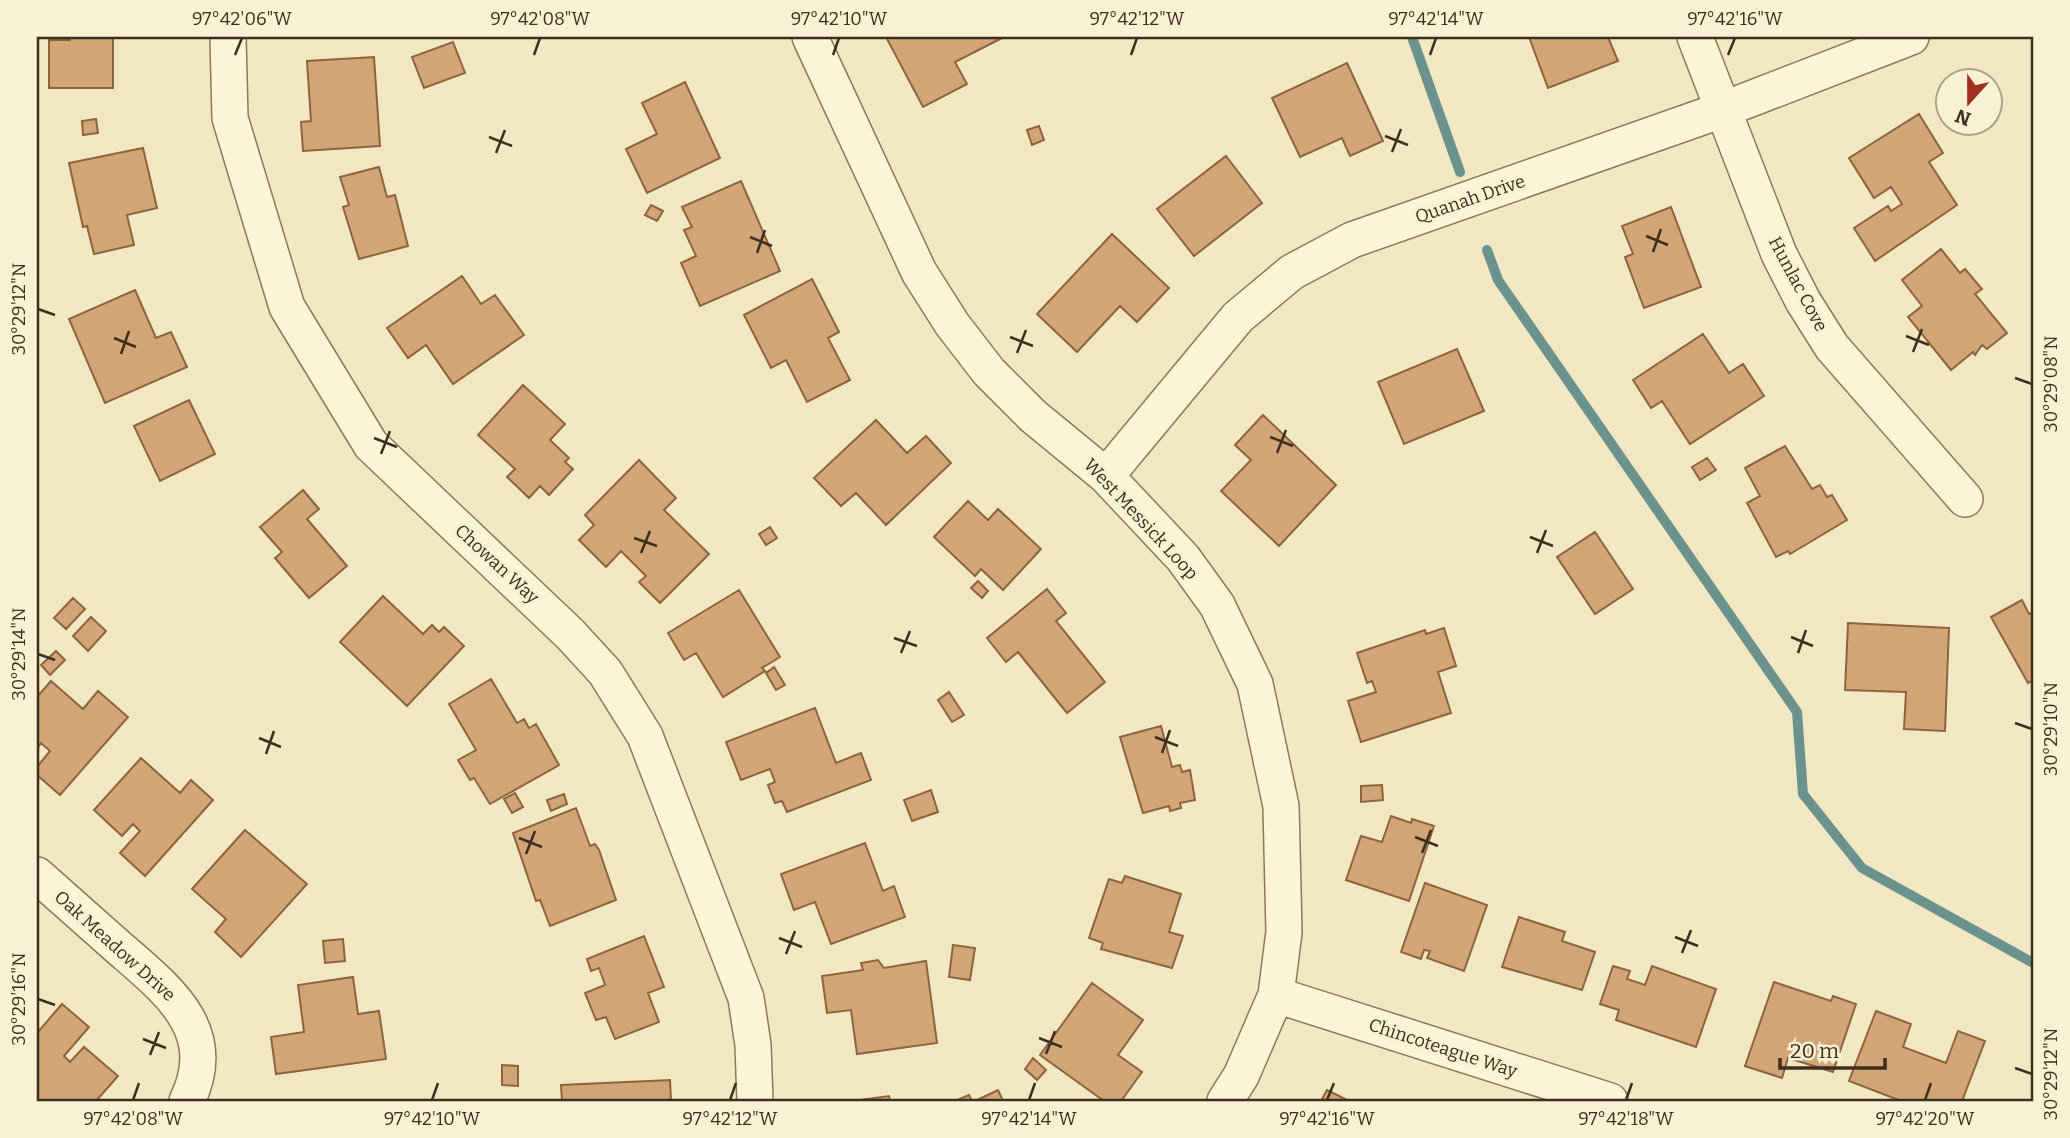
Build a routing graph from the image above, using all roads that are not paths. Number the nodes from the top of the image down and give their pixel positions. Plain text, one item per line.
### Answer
1 (228, 37) edge
2 (810, 37) edge
3 (1695, 37) edge
4 (1911, 37) edge
5 (1721, 110) junction
6 (1106, 476) junction
7 (1965, 499) dead end
8 (37, 875) edge
9 (1276, 995) junction
10 (187, 1101) edge
11 (755, 1101) edge
12 (1225, 1101) edge
13 (1610, 1101) edge

1 - 11 street, Chowan Way
2 - 6 street, West Messick Loop
3 - 5 street, Hunlac Cove
4 - 5 street, Quanah Drive
5 - 6 street, Quanah Drive
5 - 7 street, Hunlac Cove
6 - 9 street, West Messick Loop
8 - 10 street, Oak Meadow Drive
9 - 12 street, West Messick Loop
9 - 13 street, Chincoteague Way

